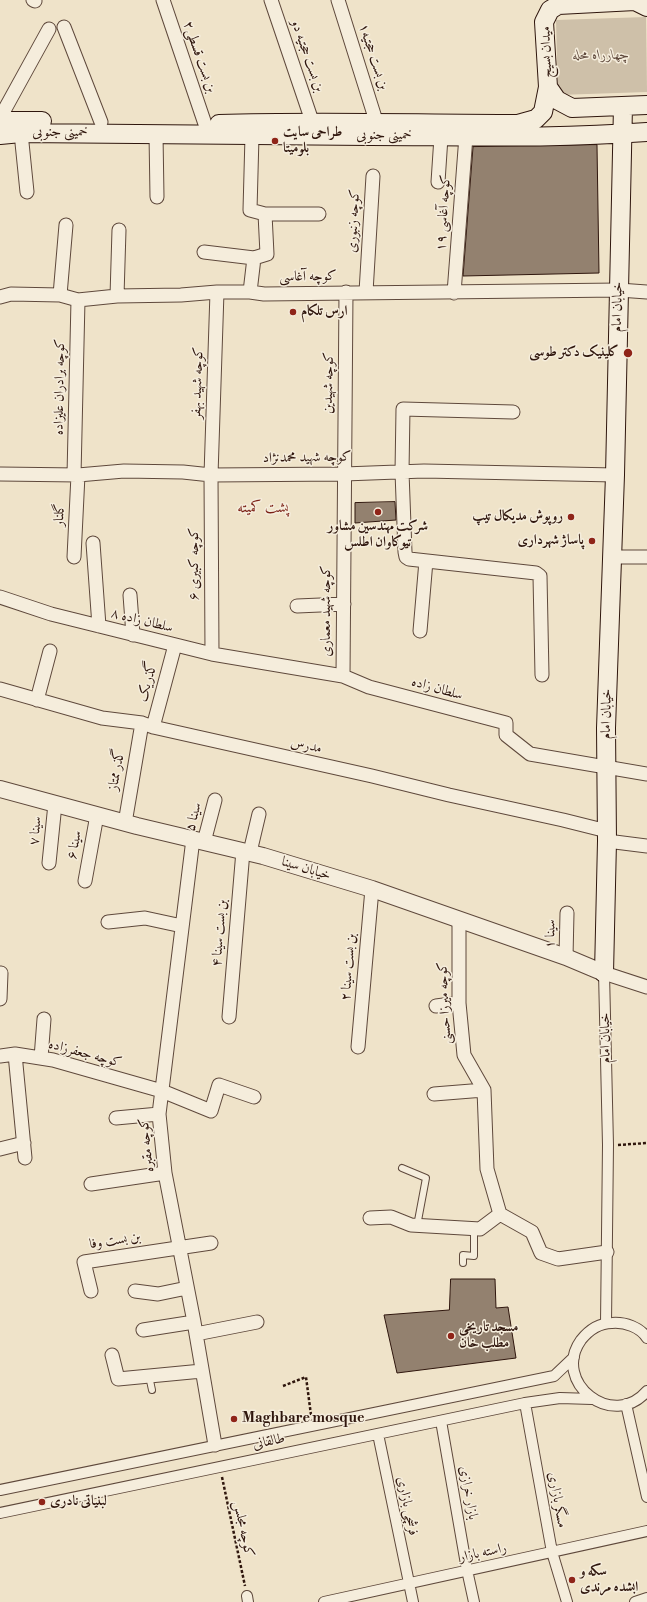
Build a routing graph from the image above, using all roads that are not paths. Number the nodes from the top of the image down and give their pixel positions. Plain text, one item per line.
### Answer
1 (163, 0) edge
2 (271, 0) edge
3 (338, 0) edge
4 (587, 2) edge
5 (639, 3) edge
6 (550, 5) edge
7 (64, 27) dead end
8 (49, 29) dead end
9 (548, 87) junction
10 (647, 105) edge
11 (622, 106) junction
12 (589, 108) junction
13 (0, 119) edge
14 (100, 122) junction
15 (312, 122) junction
16 (205, 124) junction
17 (377, 124) junction
18 (647, 132) edge
19 (21, 133) junction
20 (156, 134) junction
21 (621, 134) junction
22 (0, 135) edge
23 (582, 135) junction
24 (252, 136) junction
25 (466, 136) junction
26 (441, 137) junction
27 (373, 176) dead end
28 (438, 182) dead end
29 (27, 192) dead end
30 (157, 197) dead end
31 (265, 214) junction
32 (319, 214) dead end
33 (66, 225) dead end
34 (119, 230) dead end
35 (204, 252) dead end
36 (254, 258) junction
37 (619, 290) junction
38 (217, 292) junction
39 (250, 292) junction
40 (346, 292) junction
41 (366, 292) junction
42 (454, 292) junction
43 (647, 292) edge
44 (60, 295) junction
45 (117, 296) junction
46 (0, 297) edge
47 (78, 300) junction
48 (513, 412) dead end
49 (402, 472) junction
50 (0, 474) edge
51 (344, 474) junction
52 (76, 475) junction
53 (211, 475) junction
54 (615, 475) junction
55 (92, 543) dead end
56 (647, 556) edge
57 (74, 557) dead end
58 (611, 557) junction
59 (426, 561) junction
60 (130, 595) dead end
61 (0, 597) edge
62 (344, 604) junction
63 (297, 606) dead end
64 (99, 626) junction
65 (420, 631) dead end
66 (133, 635) junction
67 (175, 645) junction
68 (50, 651) dead end
69 (212, 654) junction
70 (320, 672) joint
71 (542, 675) dead end
72 (343, 676) junction
73 (0, 689) edge
74 (37, 700) junction
75 (148, 725) junction
76 (606, 767) junction
77 (647, 774) edge
78 (0, 788) edge
79 (216, 800) dead end
80 (55, 804) junction
81 (258, 814) dead end
82 (97, 815) junction
83 (125, 823) junction
84 (607, 836) junction
85 (198, 840) junction
86 (647, 846) edge
87 (246, 852) junction
88 (49, 863) dead end
89 (85, 881) dead end
90 (372, 889) junction
91 (567, 913) dead end
92 (459, 919) junction
93 (108, 922) dead end
94 (182, 926) junction
95 (566, 957) junction
96 (1, 973) dead end
97 (604, 973) junction
98 (647, 987) edge
99 (0, 1000) edge
100 (459, 1003) junction
101 (436, 1006) dead end
102 (229, 1017) dead end
103 (44, 1019) dead end
104 (358, 1047) dead end
105 (15, 1054) junction
106 (0, 1056) edge
107 (41, 1058) junction
108 (484, 1090) junction
109 (162, 1091) junction
110 (434, 1094) dead end
111 (254, 1097) dead end
112 (159, 1114) junction
113 (116, 1118) dead end
114 (24, 1143) junction
115 (0, 1148) edge
116 (25, 1158) dead end
117 (402, 1168) dead end
118 (165, 1173) junction
119 (91, 1184) dead end
120 (500, 1214) junction
121 (370, 1218) dead end
122 (417, 1226) junction
123 (474, 1228) junction
124 (211, 1243) dead end
125 (180, 1248) junction
126 (607, 1252) junction
127 (463, 1262) dead end
128 (187, 1288) junction
129 (92, 1290) dead end
130 (135, 1292) dead end
131 (257, 1322) dead end
132 (606, 1323) junction
133 (195, 1328) junction
134 (143, 1330) dead end
135 (647, 1338) edge
136 (112, 1355) dead end
137 (574, 1357) junction
138 (202, 1371) junction
139 (149, 1376) junction
140 (152, 1390) dead end
141 (647, 1391) edge
142 (592, 1399) junction
143 (525, 1403) junction
144 (626, 1404) junction
145 (441, 1421) junction
146 (378, 1434) junction
147 (215, 1446) junction
148 (0, 1490) edge
149 (647, 1497) edge
150 (0, 1513) edge
151 (647, 1531) edge
152 (552, 1552) junction
153 (467, 1570) junction
154 (409, 1584) junction
155 (647, 1598) edge
156 (324, 1602) edge
157 (413, 1602) edge
158 (474, 1602) edge
159 (567, 1602) edge
160 (635, 1602) edge

1 - 16 street, بن بست قسطی۲
2 - 15 street, بن بست حجتیه دو
3 - 17 street, بن بست حجتیه۱
4 - 5 main road, میدان بسیج
4 - 6 main road, میدان بسیج
6 - 9 main road, میدان بسیج
7 - 14 street
8 - 13 street
9 - 12 main road, میدان بسیج
9 - 17 main road, خمینی جنوبی
10 - 11 main road, میدان بسیج
11 - 12 main road, میدان بسیج
11 - 21 main road, خیابان امام
12 - 23 main road
13 - 14 main road, خمینی جنوبی
14 - 16 main road, خمینی جنوبی
15 - 16 main road, خمینی جنوبی
15 - 17 main road, خمینی جنوبی
18 - 21 main road, خمینی جنوبی
19 - 20 main road, خمینی جنوبی
19 - 22 main road, خمینی جنوبی
19 - 29 street
20 - 24 main road, خمینی جنوبی
20 - 30 street
21 - 23 main road, خمینی جنوبی
21 - 37 main road, خیابان امام
23 - 25 main road, خمینی جنوبی
24 - 26 main road, خمینی جنوبی
24 - 31 street
25 - 26 main road, خمینی جنوبی
25 - 42 street, کوچه آغاسی ۱۹
26 - 28 street
27 - 41 street, کوچه زنبوری
31 - 32 street
31 - 36 street
33 - 44 street
34 - 45 street
35 - 36 street
36 - 39 street
37 - 42 street, کوچه آغاسی
37 - 43 street, کوچه آغاسی
37 - 54 main road, خیابان امام
38 - 39 street, کوچه آغاسی
38 - 45 street, کوچه آغاسی
38 - 53 street, کوچه شهید بهفر
39 - 40 street, کوچه آغاسی
40 - 41 street, کوچه آغاسی
40 - 51 street, کوچه شهیدین
41 - 42 street, کوچه آغاسی
44 - 46 street, کوچه آغاسی
44 - 47 street, کوچه آغاسی
45 - 47 street, کوچه آغاسی
47 - 52 street, کوچه برادران علیزاده
48 - 49 street
49 - 51 street, کوچه شهید محمدنژاد
49 - 54 street, کوچه شهید محمدنژاد
49 - 59 street
50 - 52 street, کوچه شهید محمدنژاد
51 - 53 street, کوچه شهید محمدنژاد
51 - 62 street, کوچه شهید معماری
52 - 53 street, کوچه شهید محمدنژاد
52 - 57 street, گلنار
53 - 69 street, کوچه کبیری ۶
54 - 58 main road, خیابان امام
55 - 64 street
56 - 58 street
58 - 76 main road, خیابان امام
59 - 65 street
59 - 71 street
60 - 66 street
61 - 64 street, سلطان زاده ۸
62 - 63 street
62 - 72 street, کوچه شهید معماری
64 - 66 street, سلطان زاده ۸
66 - 67 street, سلطان زاده ۸
67 - 69 street, سلطان زاده ۸
67 - 75 street, گذریک
68 - 74 street
69 - 70 street, سلطان زاده ۸
70 - 72 street, سلطان زاده
72 - 76 street, سلطان زاده
73 - 74 street, مدرس
74 - 75 street, مدرس
75 - 83 street, گذر ممتاز
75 - 84 street, مدرس
76 - 77 street
76 - 84 main road, خیابان امام
78 - 80 street, خیابان سینا
79 - 85 street, سینا ۵
80 - 82 street, خیابان سینا
80 - 88 street, سینا ۷
81 - 87 street, بن بست سینا ۴
82 - 83 street, خیابان سینا
82 - 89 street, سینا ۶
83 - 85 street, خیابان سینا
84 - 86 street, مدرس
84 - 97 main road, خیابان امام
85 - 87 street, خیابان سینا
85 - 94 street, کوچه مقبره
87 - 90 street, خیابان سینا
87 - 102 street, بن بست سینا ۴
90 - 92 street, خیابان سینا
90 - 104 street, بن بست سینا ۲
91 - 95 street, سینا ۱
92 - 95 street, خیابان سینا
92 - 100 street, کوچه میرزا حسنی
93 - 94 street
94 - 109 street, کوچه مقبره
95 - 97 street, خیابان سینا
96 - 99 street
97 - 98 street
97 - 126 street, خیابان امام
100 - 101 street
100 - 108 street, کوچه میرزا حسنی
103 - 107 street
105 - 106 street, کوچه جعفرزاده
105 - 107 street, کوچه جعفرزاده
105 - 114 street
107 - 109 street, کوچه جعفرزاده
108 - 110 street
108 - 120 street, کوچه میرزا حسنی
109 - 111 street, کوچه جعفرزاده
109 - 112 street, کوچه مقبره
112 - 113 street
112 - 118 street, کوچه مقبره
114 - 115 street
114 - 116 street
117 - 122 lane
118 - 119 street
118 - 125 street, کوچه مقبره
120 - 123 street
120 - 126 street
121 - 122 street
122 - 123 street
123 - 127 lane
124 - 125 street
125 - 128 street, کوچه مقبره
125 - 129 street, بن بست وفا
126 - 132 street, خیابان امام
128 - 130 street
128 - 133 street, کوچه مقبره
131 - 133 street
132 - 135 street
132 - 137 street
133 - 134 street
133 - 138 street, کوچه مقبره
136 - 139 street
137 - 142 street
137 - 147 street, طالقانی
138 - 139 street
138 - 147 street, کوچه مقبره
139 - 140 lane
141 - 144 street
142 - 143 street, طالقانی
142 - 144 street, طالقانی
143 - 145 street, طالقانی
143 - 152 street, مسگر بازاری
144 - 149 street
145 - 146 street, طالقانی
145 - 153 street, بازار خرازی
146 - 150 street, طالقانی
146 - 154 street, فرشچی بازاری
147 - 148 street, طالقانی
151 - 152 street, راسته بازار
152 - 153 street, راسته بازار
152 - 159 street, مسگر بازاری
153 - 154 street, راسته بازار
153 - 158 street, بازار خرازی
154 - 156 street, راسته بازار
154 - 157 street, فرشچی بازاری
155 - 160 street

